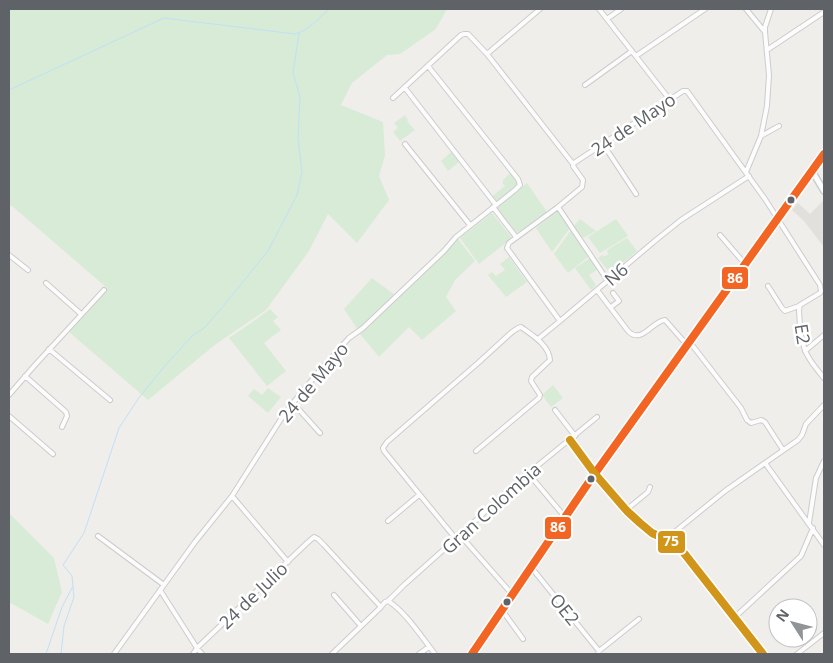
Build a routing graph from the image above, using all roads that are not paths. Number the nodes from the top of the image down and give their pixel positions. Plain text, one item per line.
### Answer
1 (540, 9) edge
2 (600, 9) edge
3 (621, 9) edge
4 (705, 9) edge
5 (746, 9) edge
6 (771, 9) edge
7 (824, 12) edge
8 (608, 19) junction
9 (765, 32) junction
10 (767, 50) junction
11 (632, 51) junction
12 (487, 54) junction
13 (636, 56) junction
14 (428, 66) junction
15 (585, 85) dead end
16 (404, 88) junction
17 (393, 98) dead end
18 (670, 100) junction
19 (779, 126) dead end
20 (761, 136) junction
21 (405, 144) dead end
22 (603, 144) junction
23 (824, 154) edge
24 (573, 164) junction
25 (812, 170) junction
26 (748, 174) junction
27 (824, 191) edge
28 (636, 194) dead end
29 (496, 205) junction
30 (558, 207) junction
31 (778, 218) junction
32 (470, 225) junction
33 (720, 236) dead end
34 (516, 237) junction
35 (9, 254) edge
36 (744, 264) junction
37 (28, 270) dead end
38 (608, 281) junction
39 (46, 283) dead end
40 (768, 286) dead end
41 (104, 290) dead end
42 (597, 290) junction
43 (614, 293) dead end
44 (800, 306) junction
45 (611, 308) junction
46 (81, 314) junction
47 (560, 321) junction
48 (824, 334) edge
49 (538, 339) junction
50 (688, 343) junction
51 (49, 349) junction
52 (805, 351) junction
53 (25, 376) junction
54 (824, 378) edge
55 (9, 395) edge
56 (110, 400) dead end
57 (293, 403) junction
58 (824, 405) edge
59 (555, 410) dead end
60 (9, 416) edge
61 (597, 418) dead end
62 (62, 427) dead end
63 (320, 433) dead end
64 (575, 436) junction
65 (570, 440) junction
66 (783, 450) junction
67 (476, 451) dead end
68 (53, 454) dead end
69 (824, 461) edge
70 (766, 463) junction
71 (528, 473) junction
72 (595, 474) junction
73 (650, 487) dead end
74 (419, 495) junction
75 (232, 496) junction
76 (626, 510) junction
77 (565, 517) junction
78 (388, 521) dead end
79 (810, 523) junction
80 (813, 528) junction
81 (460, 535) junction
82 (98, 536) dead end
83 (456, 539) junction
84 (666, 539) junction
85 (824, 545) edge
86 (288, 562) junction
87 (531, 567) junction
88 (164, 585) junction
89 (160, 590) junction
90 (512, 594) junction
91 (334, 595) dead end
92 (388, 601) junction
93 (381, 608) junction
94 (502, 610) junction
95 (734, 618) junction
96 (639, 620) dead end
97 (362, 626) junction
98 (824, 633) edge
99 (523, 639) dead end
100 (429, 647) junction
101 (197, 648) junction
102 (599, 653) edge
103 (114, 654) edge
104 (192, 654) edge
105 (202, 654) edge
106 (332, 654) edge
107 (419, 654) edge
108 (435, 654) edge
109 (472, 654) edge
110 (761, 654) edge
111 (796, 654) edge

1 - 12 street
2 - 8 street
3 - 8 street
4 - 13 street
5 - 9 street
6 - 9 street
7 - 10 street
8 - 11 street
9 - 10 street
10 - 20 street
11 - 13 street
11 - 15 street
12 - 14 street
12 - 24 street
13 - 18 street
14 - 16 street
14 - 29 street, 24 de Mayo
16 - 17 street
16 - 29 street
18 - 22 street, 24 de Mayo
18 - 26 street, 24 de Mayo
19 - 20 street
20 - 26 street
21 - 32 street
22 - 24 street, 24 de Mayo
22 - 28 street
23 - 25 street
24 - 30 street, 24 de Mayo
25 - 27 street
25 - 31 street
26 - 31 street, 24 de Mayo
26 - 38 street, N6
29 - 32 street, 24 de Mayo
29 - 34 street
30 - 34 street
30 - 38 street
31 - 36 street
31 - 44 street, E2
32 - 57 street, 24 de Mayo
33 - 36 street
34 - 47 street
35 - 37 street
36 - 50 street
38 - 42 street, N6
39 - 46 street
40 - 44 street
41 - 46 street
42 - 45 street
42 - 47 street, N6
43 - 45 street
44 - 52 street, E2
45 - 50 street
46 - 51 street
47 - 49 street, N6
48 - 52 street
49 - 67 street
49 - 74 street
50 - 66 street
50 - 72 street
51 - 53 street
51 - 56 street
52 - 54 street, E2
53 - 55 street
53 - 62 street
57 - 63 street
57 - 75 street, 24 de Mayo
58 - 66 street
59 - 64 street
60 - 68 street
61 - 64 street, Gran Colombia
64 - 65 street, Gran Colombia
65 - 71 street, Gran Colombia
65 - 72 street
66 - 70 street
69 - 79 street
70 - 79 street
70 - 84 street
71 - 77 street
71 - 81 street, Gran Colombia
72 - 76 street
72 - 77 street
73 - 76 street
74 - 78 street
74 - 83 street
75 - 86 street
75 - 88 street, 24 de Mayo
76 - 84 street
77 - 87 street
79 - 80 street
80 - 85 street
80 - 95 street
81 - 83 street, Gran Colombia
81 - 90 street
82 - 88 street
83 - 92 street, Gran Colombia
84 - 95 street
86 - 93 street, 24 de Julio
86 - 101 street, 24 de Julio
87 - 90 street
87 - 102 street, OE2
88 - 89 street, 24 de Mayo
89 - 101 street
89 - 103 street, 24 de Mayo
90 - 94 street
91 - 97 street
92 - 93 street, Gran Colombia
92 - 100 street
93 - 97 street
94 - 99 street
94 - 109 street
95 - 110 street
96 - 102 street
97 - 106 street
98 - 111 street
100 - 107 street
100 - 108 street
101 - 104 street, 24 de Julio
101 - 105 street

